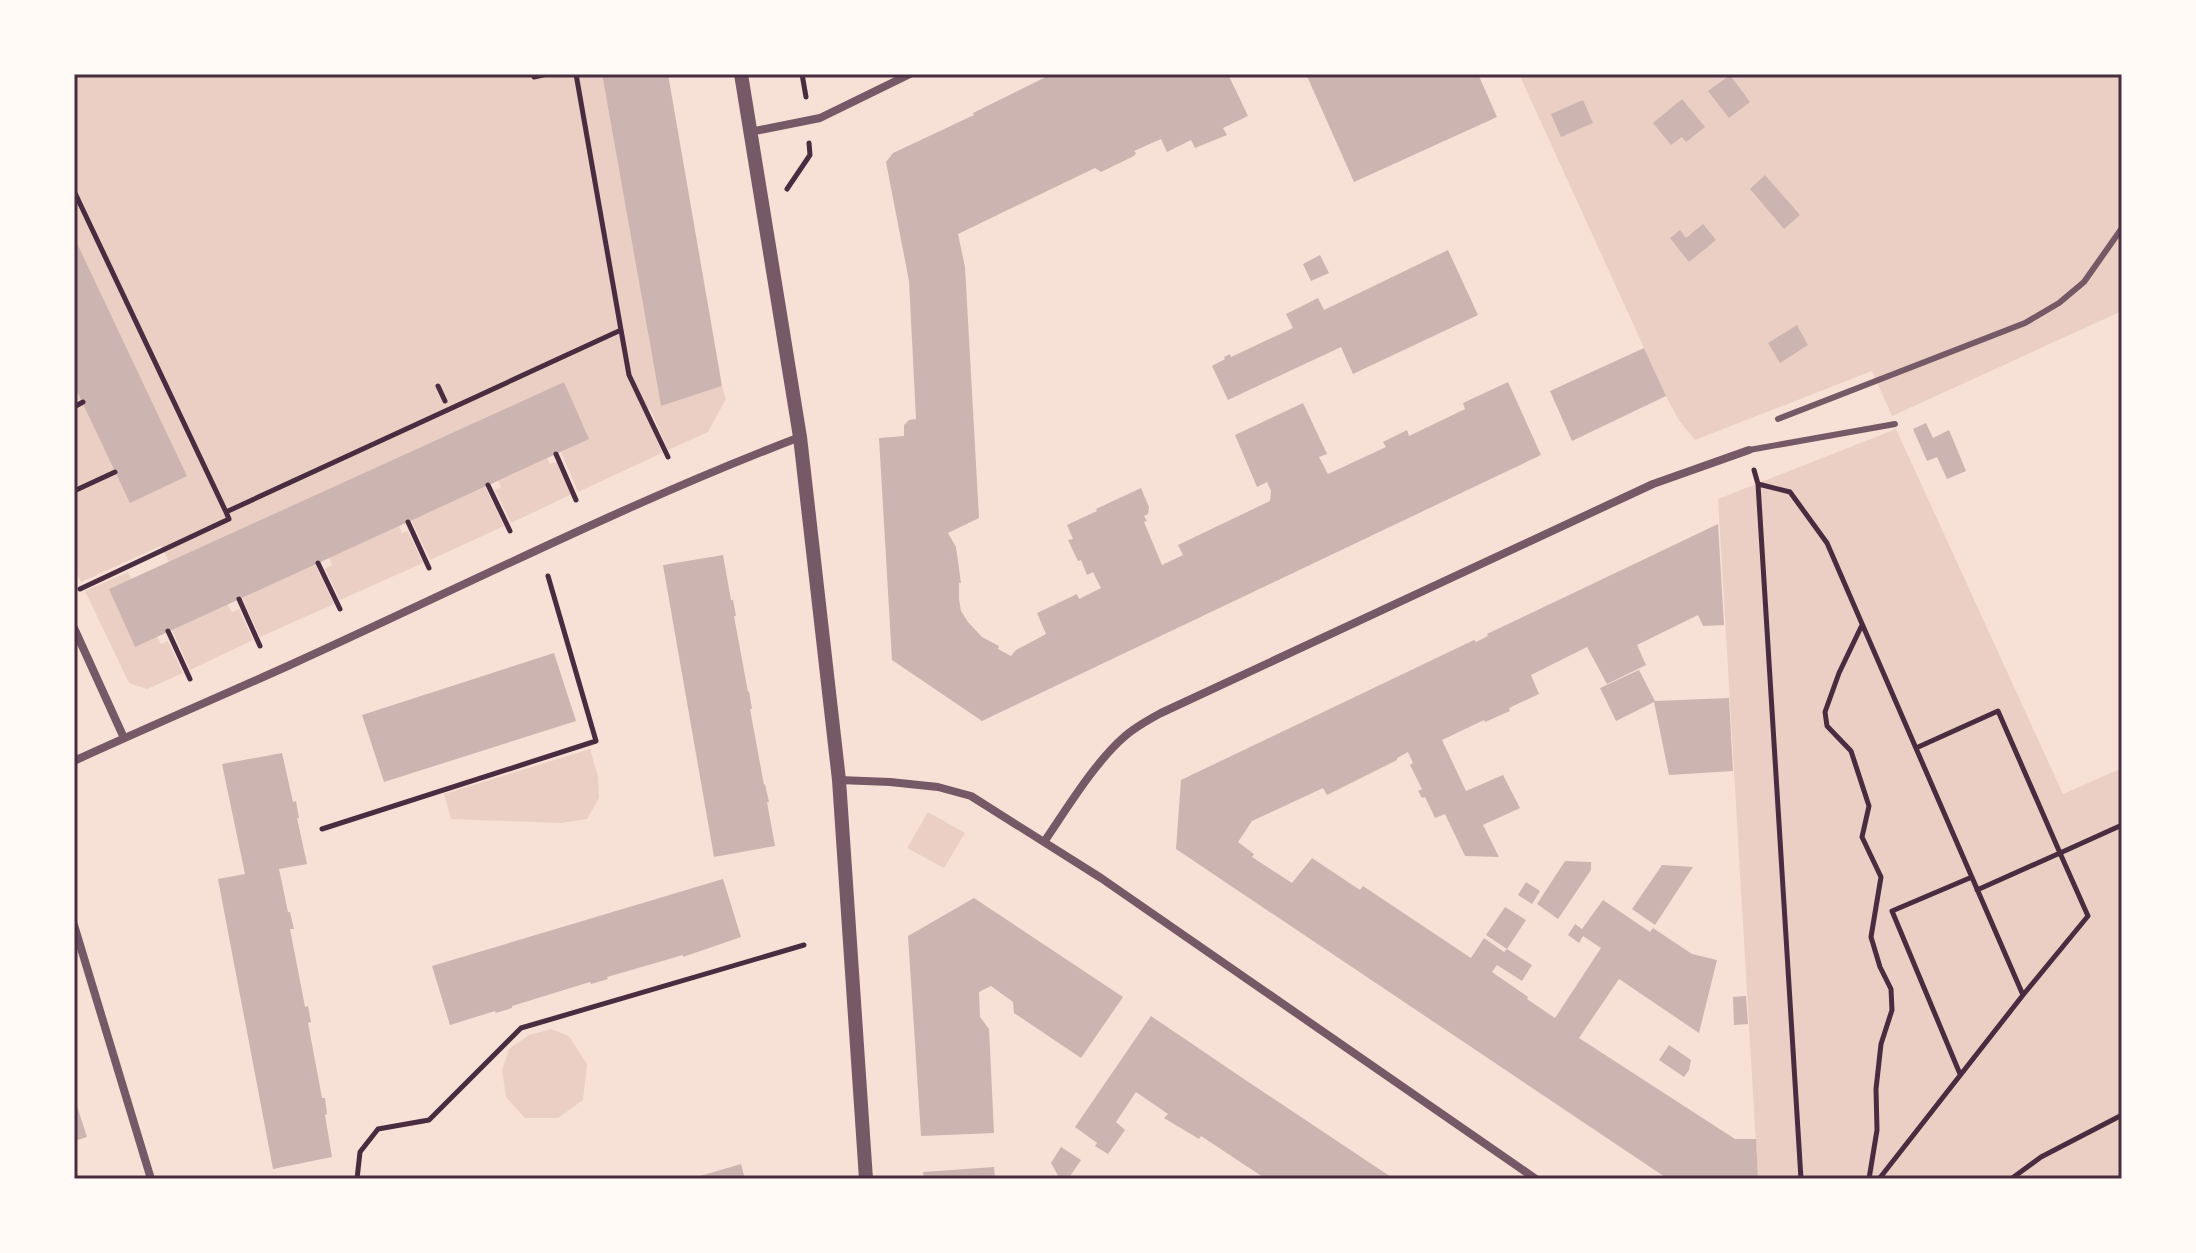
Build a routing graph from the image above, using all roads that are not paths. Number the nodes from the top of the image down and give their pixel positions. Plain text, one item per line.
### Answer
1 (741, 74) edge
2 (910, 74) edge
3 (750, 132) junction
4 (2122, 228) edge
5 (1778, 419) dead end
6 (1895, 424) dead end
7 (800, 437) junction
8 (1749, 450) joint
9 (74, 628) edge
10 (124, 738) junction
11 (74, 761) edge
12 (839, 780) junction
13 (1044, 842) junction
14 (74, 925) edge
15 (151, 1179) edge
16 (866, 1179) edge
17 (1536, 1179) edge

1 - 3 street
2 - 3 street
3 - 7 street
4 - 5 lane
6 - 8 lane
7 - 10 street
7 - 12 street
8 - 13 street
9 - 10 street
10 - 11 street
12 - 13 street
12 - 16 street
13 - 17 street
14 - 15 street

